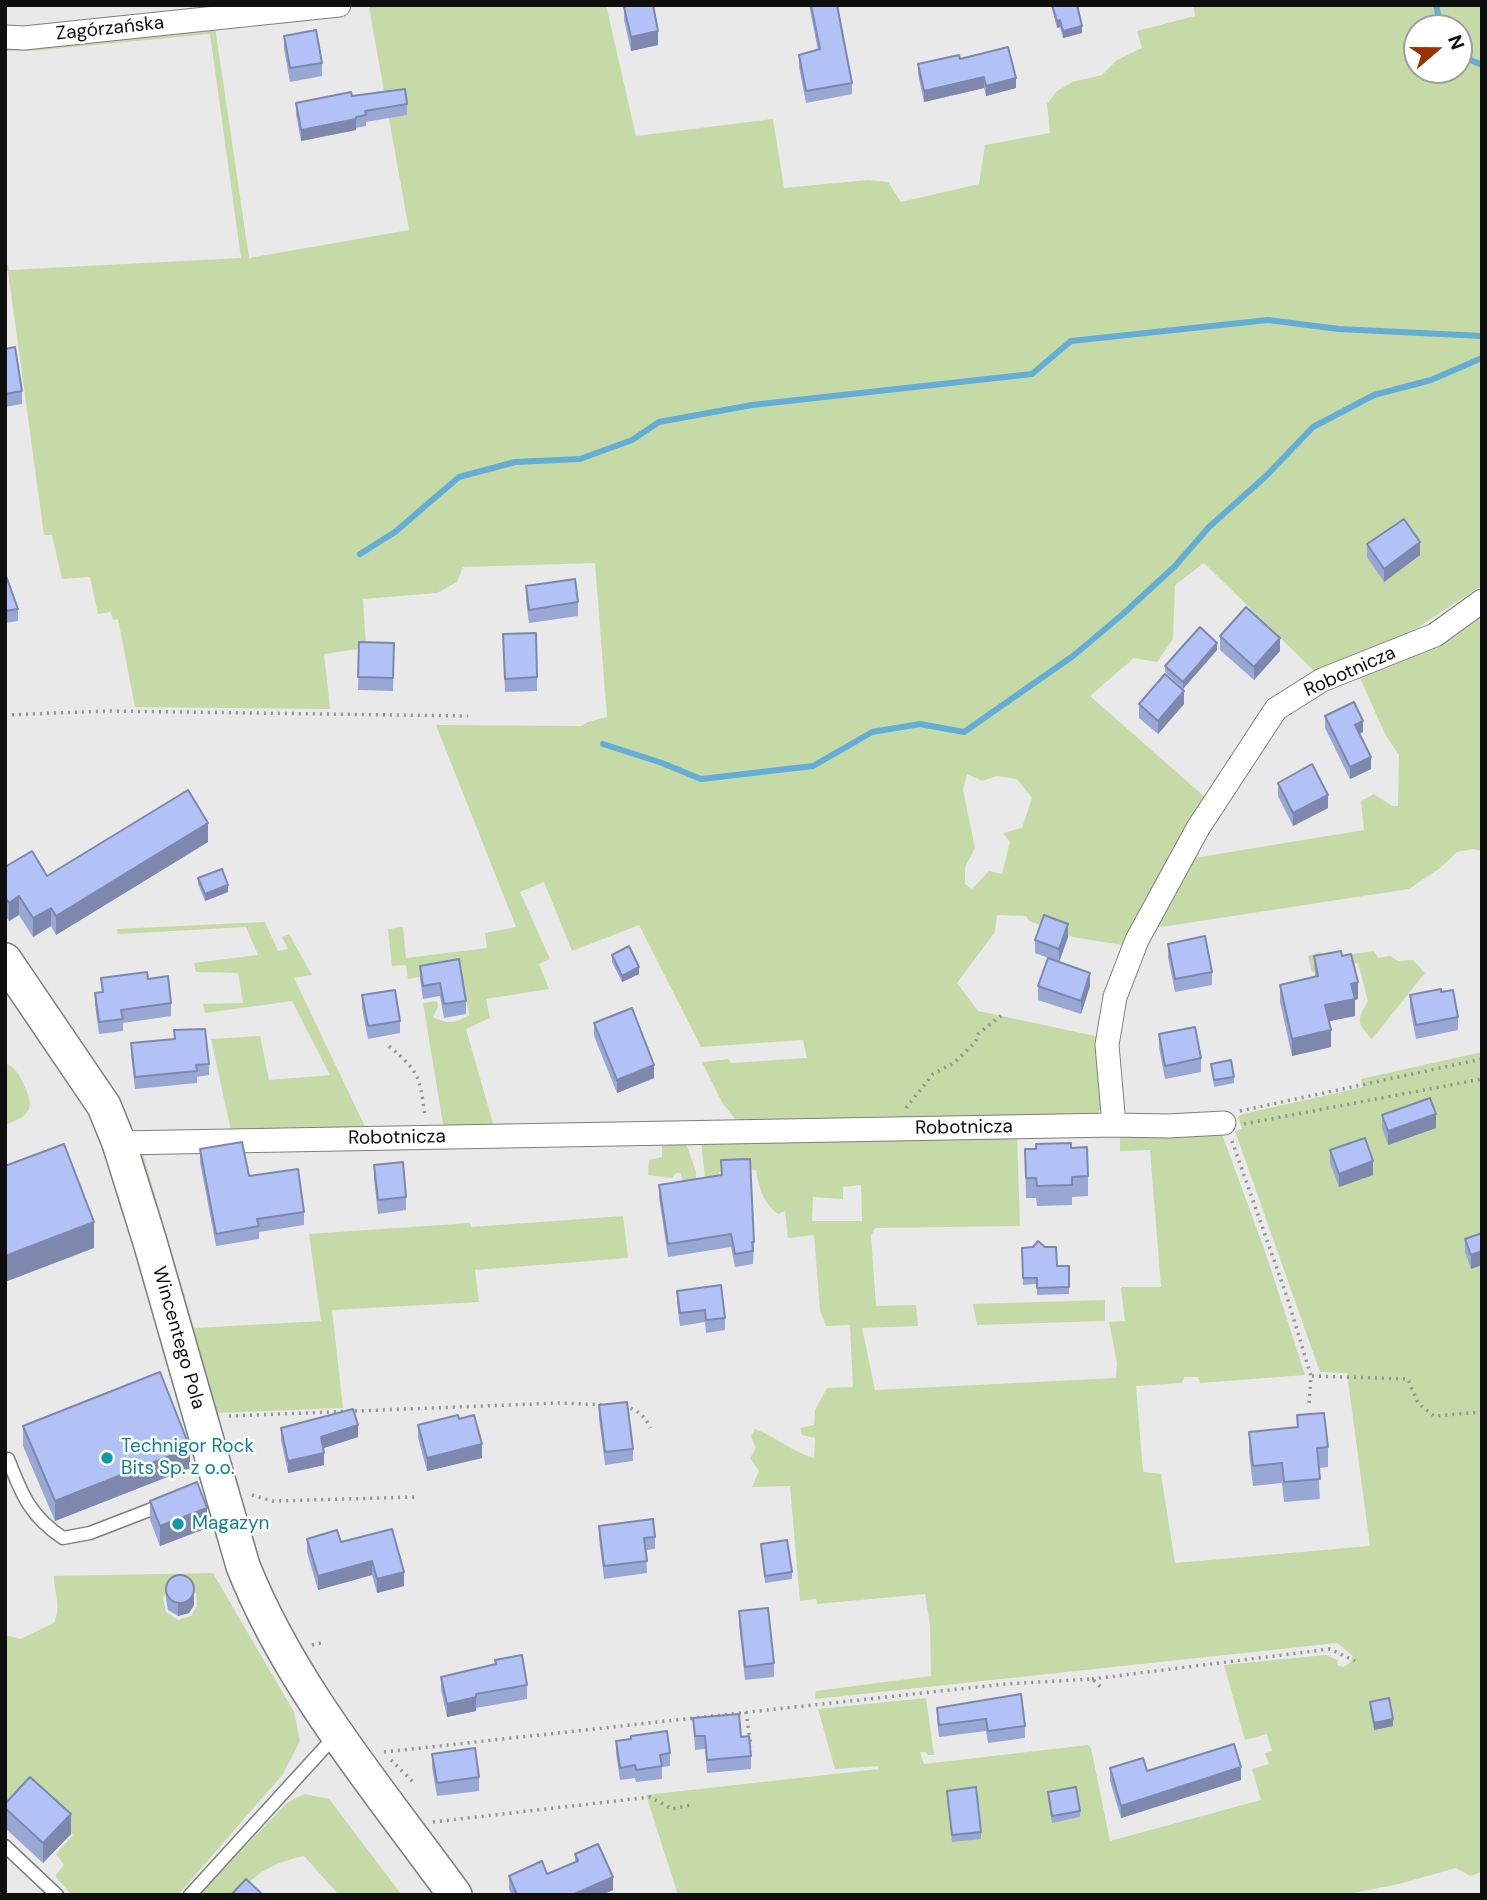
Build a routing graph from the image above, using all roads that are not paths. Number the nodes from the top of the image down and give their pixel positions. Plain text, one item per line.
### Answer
1 (339, 5) edge
2 (5, 37) edge
3 (1482, 601) edge
4 (5, 960) edge
5 (1224, 1122) road end
6 (1114, 1125) junction
7 (119, 1143) junction
8 (8, 1459) dead end
9 (183, 1497) edge
10 (338, 1733) junction
11 (5, 1846) edge
12 (57, 1895) edge
13 (190, 1895) edge
14 (455, 1895) edge

1 - 2 street, Zagórzańska
3 - 6 street, Robotnicza
4 - 7 street, Wincentego Pola
5 - 6 street
6 - 7 street, Robotnicza
7 - 10 street, Wincentego Pola
8 - 9 lane
10 - 13 lane
10 - 14 street, Wincentego Pola
11 - 12 lane

